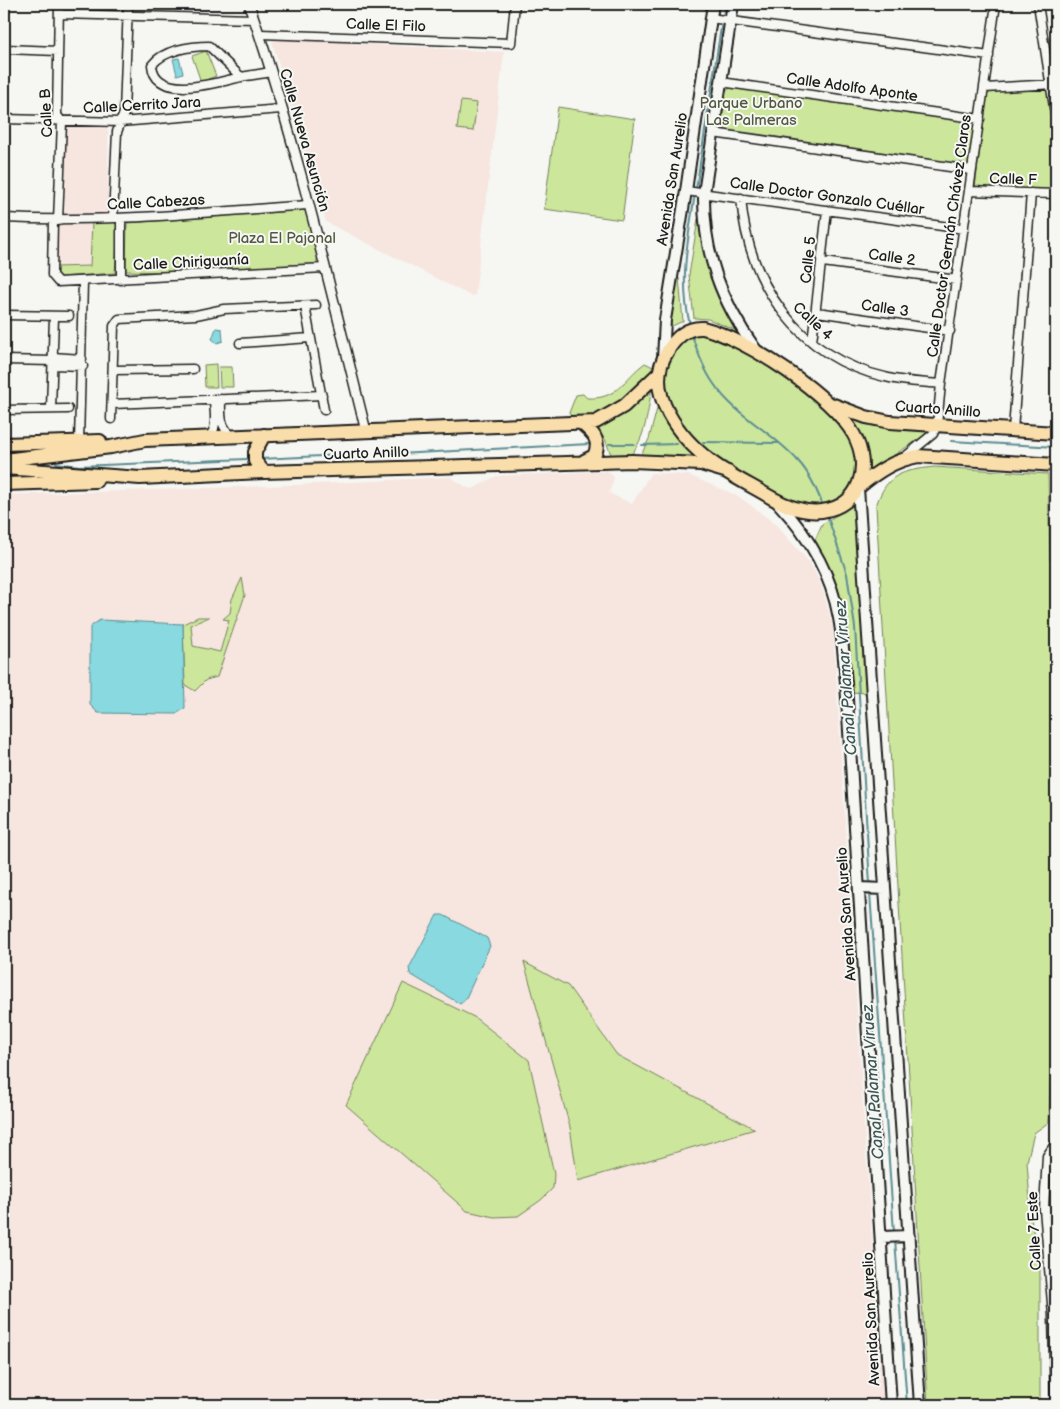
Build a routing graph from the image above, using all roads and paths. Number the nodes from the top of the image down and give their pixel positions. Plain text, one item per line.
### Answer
1 (59, 4) edge
2 (128, 4) edge
3 (248, 4) edge
4 (515, 4) edge
5 (713, 4) edge
6 (732, 4) edge
7 (996, 4) edge
8 (1038, 4) edge
9 (59, 14) junction
10 (127, 15) junction
11 (254, 19) junction
12 (712, 19) junction
13 (728, 21) junction
14 (261, 34) junction
15 (4, 49) edge
16 (58, 51) junction
17 (989, 56) junction
18 (271, 72) junction
19 (241, 77) junction
20 (721, 82) junction
21 (1053, 84) edge
22 (985, 88) junction
23 (281, 109) junction
24 (4, 119) edge
25 (980, 119) junction
26 (1056, 120) edge
27 (62, 122) junction
28 (120, 122) junction
29 (713, 133) junction
30 (971, 170) junction
31 (688, 191) junction
32 (970, 191) junction
33 (702, 193) junction
34 (1031, 193) junction
35 (1056, 194) edge
36 (741, 198) junction
37 (309, 206) junction
38 (827, 210) junction
39 (4, 218) edge
40 (117, 218) junction
41 (56, 221) junction
42 (964, 229) junction
43 (823, 262) junction
44 (326, 268) junction
45 (953, 279) junction
46 (121, 280) junction
47 (58, 282) joint
48 (83, 282) junction
49 (316, 305) dead end
50 (305, 306) junction
51 (816, 312) junction
52 (4, 315) edge
53 (54, 316) junction
54 (69, 316) dead end
55 (950, 331) junction
56 (310, 338) junction
57 (812, 342) junction
58 (240, 343) dead end
59 (756, 351) junction
60 (4, 360) edge
61 (662, 360) junction
62 (53, 361) junction
63 (82, 362) junction
64 (193, 369) dead end
65 (113, 370) junction
66 (659, 373) junction
67 (941, 384) junction
68 (322, 395) junction
69 (217, 399) junction
70 (822, 400) junction
71 (112, 404) junction
72 (51, 409) junction
73 (68, 409) dead end
74 (4, 410) edge
75 (324, 410) dead end
76 (111, 419) dead end
77 (580, 423) junction
78 (937, 425) junction
79 (1013, 430) junction
80 (366, 431) junction
81 (1056, 433) edge
82 (264, 435) junction
83 (232, 436) junction
84 (206, 437) junction
85 (146, 440) junction
86 (78, 442) junction
87 (4, 444) edge
88 (904, 458) junction
89 (4, 460) edge
90 (584, 461) junction
91 (1056, 465) edge
92 (4, 468) edge
93 (264, 472) junction
94 (728, 472) junction
95 (140, 478) junction
96 (4, 484) edge
97 (859, 487) junction
98 (775, 500) junction
99 (862, 889) junction
100 (881, 889) junction
101 (1054, 1145) edge
102 (1044, 1209) junction
103 (1056, 1212) edge
104 (905, 1236) junction
105 (884, 1237) junction
106 (1056, 1396) edge
107 (891, 1405) edge
108 (920, 1405) edge
109 (1055, 1405) edge

1 - 9 street, Calle B
2 - 10 street
3 - 11 street, Calle Nueva Asunción
4 - 14 street, Calle El Filo
5 - 12 main road, Avenida San Aurelio
6 - 13 main road
7 - 17 street, Calle Doctor Germán Chávez Claros
8 - 21 street
9 - 10 street
9 - 16 street, Calle B
10 - 11 street
10 - 28 street
11 - 14 street, Calle Nueva Asunción
12 - 13 street
12 - 31 main road, Avenida San Aurelio
13 - 17 street
13 - 20 main road
14 - 18 street, Calle Nueva Asunción
15 - 16 street
16 - 27 street, Calle B
17 - 22 street, Calle Doctor Germán Chávez Claros
18 - 19 street
18 - 23 street, Calle Nueva Asunción
19 - 19 street
20 - 25 street, Calle Adolfo Aponte
20 - 29 main road
21 - 22 street
21 - 26 street
22 - 25 street, Calle Doctor Germán Chávez Claros
23 - 28 street, Calle Cerrito Jara
23 - 37 street, Calle Nueva Asunción
24 - 27 street, Calle Cerrito Jara
25 - 30 street, Calle Doctor Germán Chávez Claros
27 - 28 street, Calle Cerrito Jara
27 - 41 street, Calle B
28 - 40 street
29 - 30 street
29 - 33 main road
30 - 32 street, Calle Doctor Germán Chávez Claros
31 - 33 street, Calle Doctor Gonzalo Cuéllar
31 - 61 main road, Avenida San Aurelio
32 - 34 street, Calle F
32 - 42 street, Calle Doctor Germán Chávez Claros
33 - 36 street, Calle Doctor Gonzalo Cuéllar
33 - 59 main road
34 - 35 street, Calle F
34 - 79 street
36 - 38 street, Calle Doctor Gonzalo Cuéllar
36 - 57 street, Calle 4
37 - 40 street, Calle Cabezas
37 - 44 street, Calle Nueva Asunción
38 - 42 street, Calle Doctor Gonzalo Cuéllar
38 - 43 street, Calle 5
39 - 41 street, Calle Cabezas
40 - 41 street, Calle Cabezas
40 - 46 street
41 - 47 street, Calle B
42 - 45 street, Calle Doctor Germán Chávez Claros
43 - 45 street, Calle 2
43 - 51 street, Calle 5
44 - 46 street, Calle Chiriguanía
44 - 80 street, Calle Nueva Asunción
45 - 55 street, Calle Doctor Germán Chávez Claros
46 - 48 street, Calle Chiriguanía
47 - 48 street, Calle Chiriguanía
48 - 63 street
49 - 50 street
50 - 56 street
50 - 65 street
51 - 55 street, Calle 3
51 - 57 street, Calle 5
52 - 53 street
53 - 54 street
53 - 62 street
55 - 67 street, Calle Doctor Germán Chávez Claros
56 - 58 street
56 - 68 street
57 - 67 street, Calle 4
59 - 61 highway
59 - 70 highway
60 - 62 street
61 - 66 highway
62 - 63 street
62 - 72 street
63 - 86 street
64 - 65 street
65 - 71 street
66 - 77 highway, Cuarto Anillo
66 - 94 highway
67 - 78 street, Calle Doctor Germán Chávez Claros
68 - 69 street
68 - 75 street
69 - 71 street
69 - 83 street
69 - 84 street
70 - 78 highway, Cuarto Anillo
70 - 97 highway
71 - 76 street
72 - 73 street
72 - 74 street
77 - 80 highway, Cuarto Anillo
77 - 90 highway
78 - 79 highway, Cuarto Anillo
78 - 88 street
79 - 81 highway, Cuarto Anillo
80 - 82 highway, Cuarto Anillo
82 - 83 highway, Cuarto Anillo
82 - 93 highway
83 - 84 highway, Cuarto Anillo
84 - 85 highway, Cuarto Anillo
85 - 86 highway
85 - 89 highway, Cuarto Anillo
86 - 87 highway
88 - 91 highway
88 - 97 highway
90 - 93 highway, Cuarto Anillo
90 - 94 highway, Cuarto Anillo
92 - 95 highway, Cuarto Anillo
93 - 95 highway, Cuarto Anillo
94 - 98 highway
95 - 96 highway
97 - 98 highway
97 - 100 main road
98 - 99 main road, Avenida San Aurelio
99 - 100 main road
99 - 105 main road, Avenida San Aurelio
100 - 104 main road
101 - 102 street, Calle 7 Este
102 - 103 street
102 - 106 street, Calle 7 Este
104 - 105 main road
104 - 108 main road
105 - 107 main road, Avenida San Aurelio
106 - 109 street, Calle 7 Este

